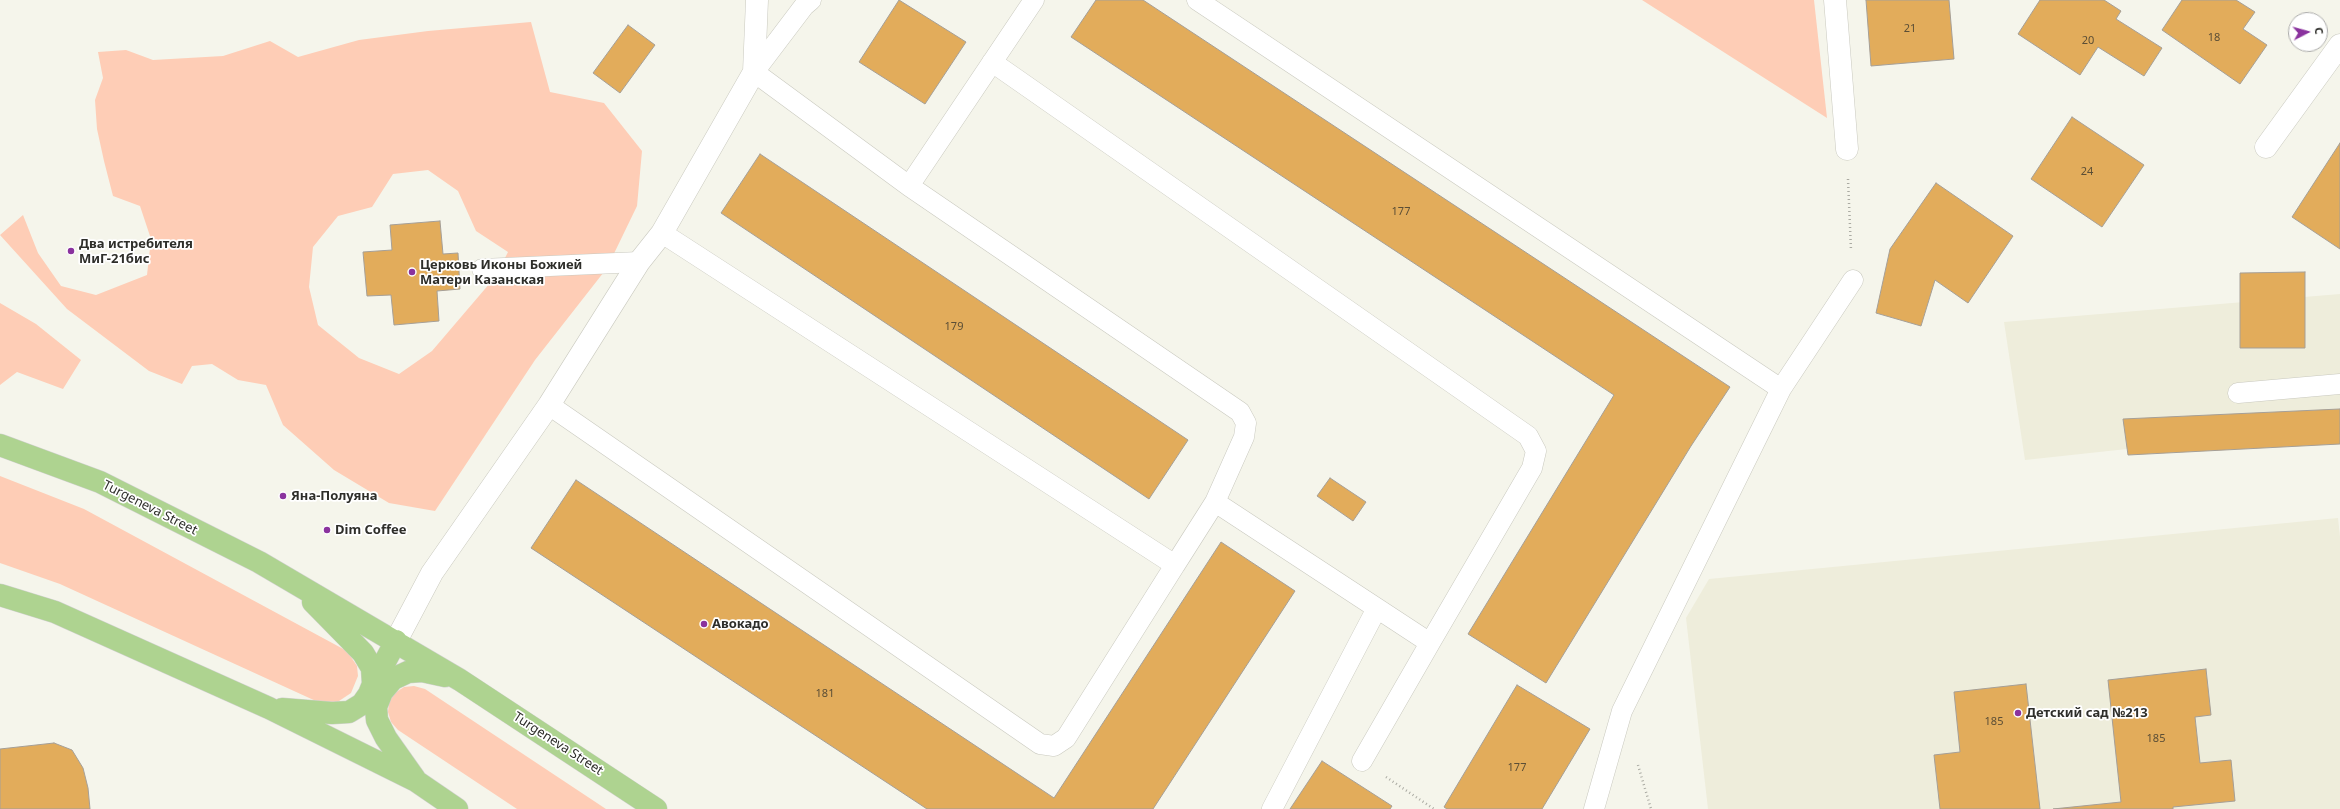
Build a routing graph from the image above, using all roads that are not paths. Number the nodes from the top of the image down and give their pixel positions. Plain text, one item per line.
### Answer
1 (757, 0) edge
2 (811, 0) edge
3 (1034, 0) edge
4 (1197, 0) edge
5 (1835, 0) edge
6 (2340, 45) edge
7 (992, 62) junction
8 (754, 72) junction
9 (2266, 147) dead end
10 (1847, 149) road end
11 (909, 186) junction
12 (662, 233) junction
13 (639, 262) junction
14 (482, 269) dead end
15 (1852, 280) road end
16 (2340, 384) edge
17 (1782, 389) junction
18 (2238, 393) dead end
19 (549, 405) junction
20 (0, 445) edge
21 (1215, 502) junction
22 (1175, 565) junction
23 (294, 583) junction
24 (0, 595) edge
25 (1376, 610) junction
26 (396, 641) junction
27 (1430, 643) junction
28 (460, 680) junction
29 (373, 684) junction
30 (269, 708) junction
31 (1362, 761) road end
32 (416, 782) junction
33 (457, 809) edge
34 (656, 809) edge
35 (1272, 809) edge
36 (1594, 809) edge

1 - 8 street
2 - 8 lane
3 - 7 lane
4 - 17 lane
5 - 10 street
6 - 9 street
7 - 11 lane
7 - 27 lane
8 - 11 lane
8 - 12 street
11 - 21 lane
12 - 13 street
12 - 22 lane
13 - 14 lane
13 - 19 street
15 - 17 lane
16 - 18 lane
17 - 36 lane
19 - 22 lane
19 - 26 street
20 - 23 main road, Turgeneva Street
21 - 22 lane
21 - 25 lane
23 - 26 main road, Turgeneva Street
23 - 29 main road, Turgeneva Street
24 - 30 main road, Turgeneva Street
25 - 27 lane
25 - 35 lane
26 - 28 main road, Turgeneva Street
26 - 29 main road
27 - 31 lane
28 - 32 main road, Turgeneva Street
28 - 34 main road, Turgeneva Street
29 - 30 main road, Turgeneva Street
30 - 32 main road, Turgeneva Street
32 - 33 main road, Turgeneva Street

